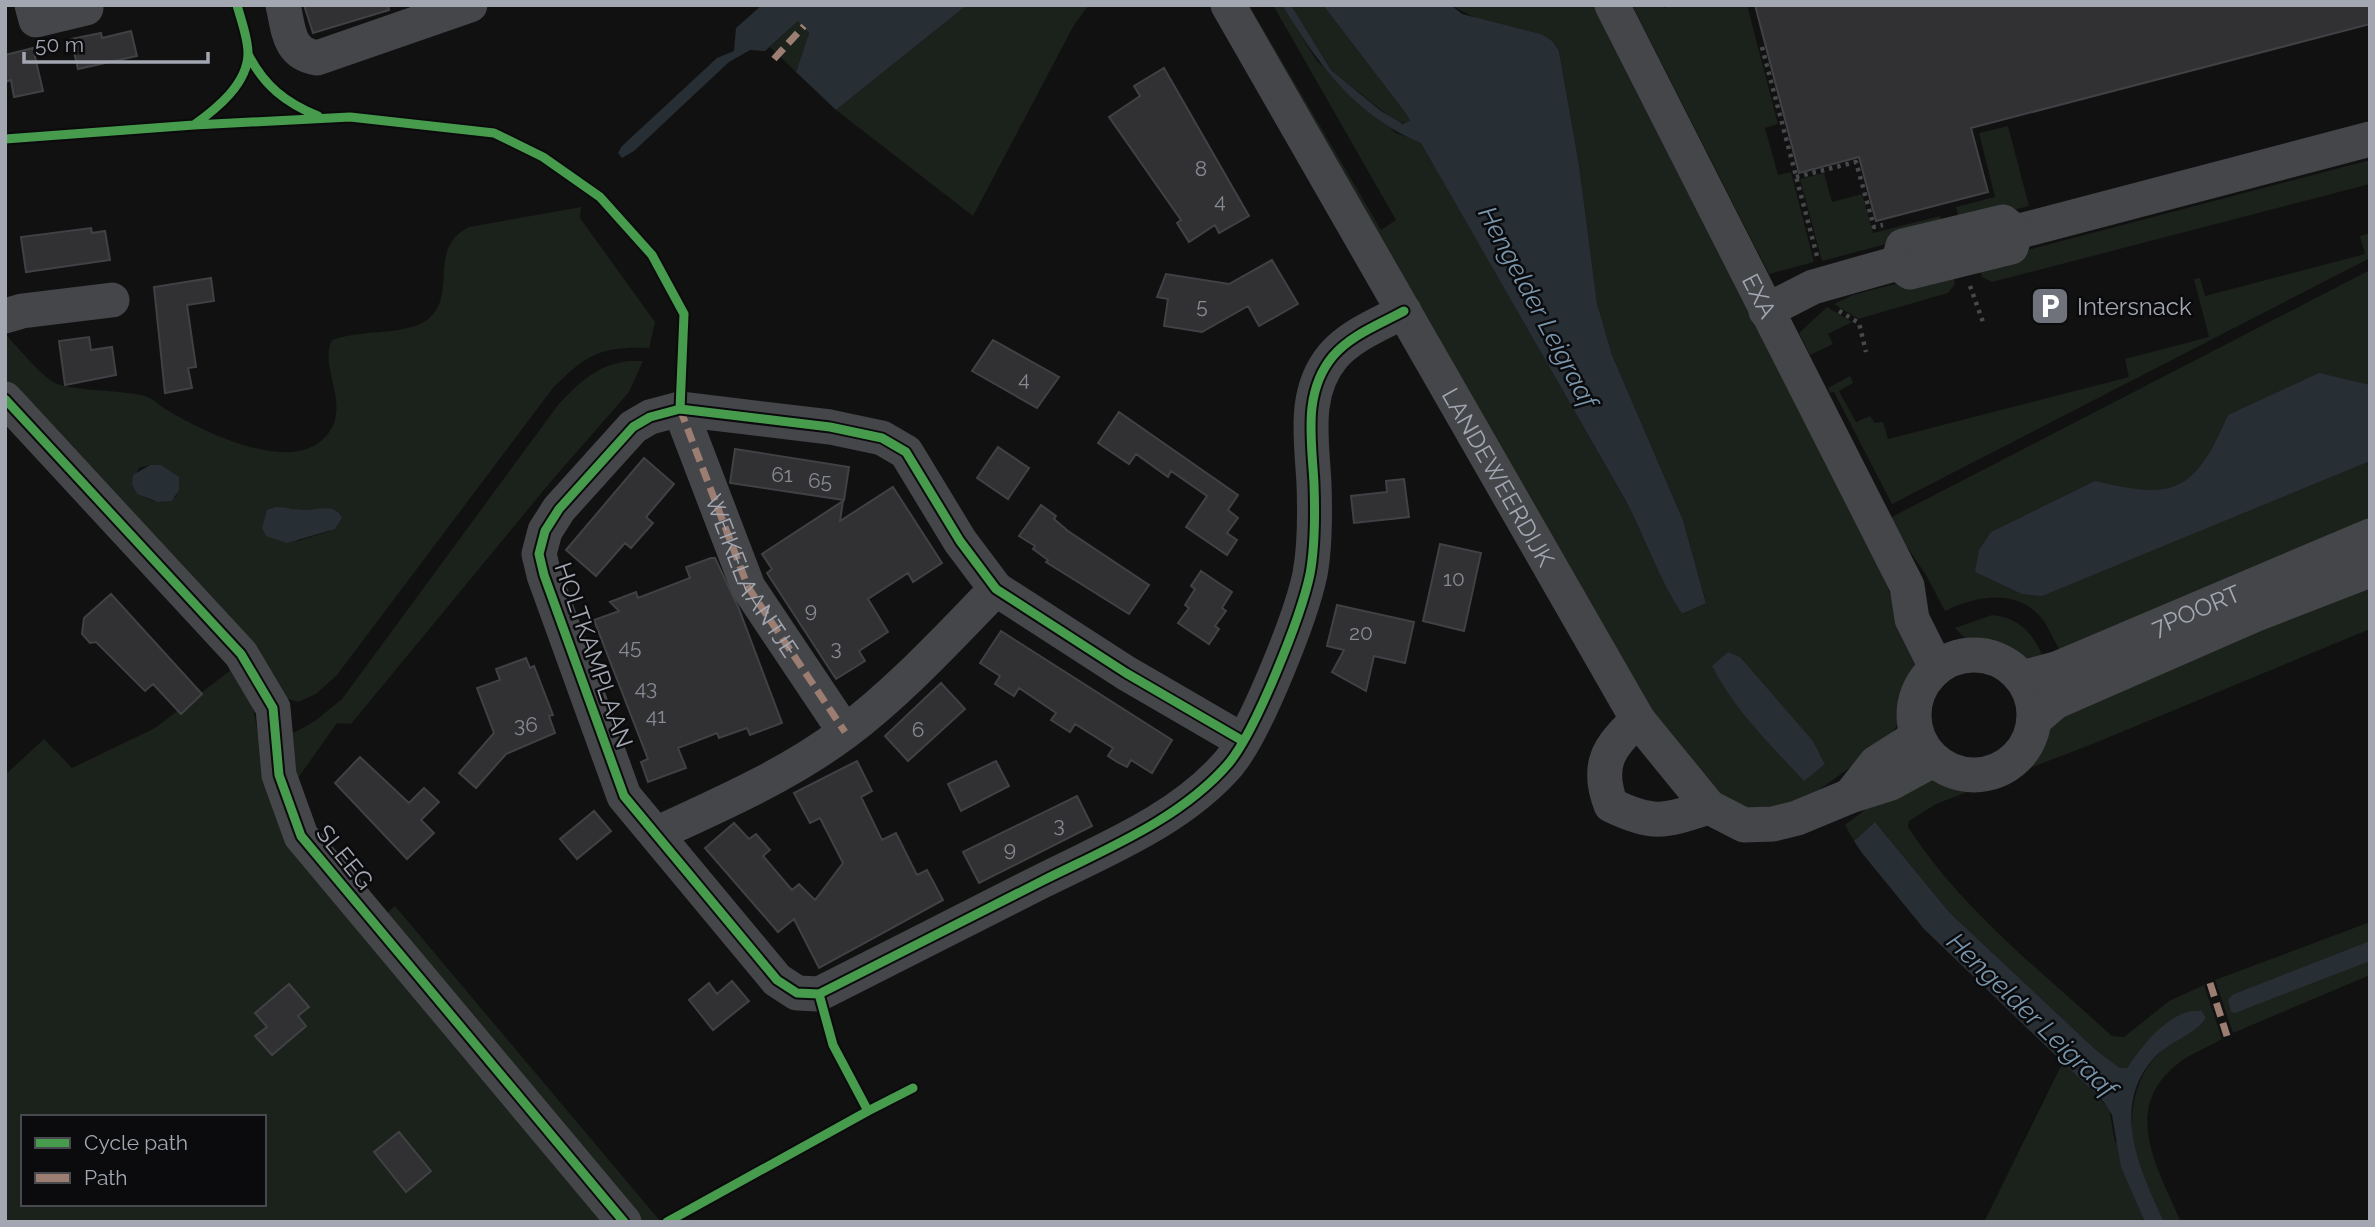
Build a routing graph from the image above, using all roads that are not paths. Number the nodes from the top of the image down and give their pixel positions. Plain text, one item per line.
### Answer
1 (32, 5) edge
2 (85, 5) edge
3 (283, 5) edge
4 (470, 5) edge
5 (1228, 5) edge
6 (1612, 5) edge
7 (2370, 139) edge
8 (112, 300) dead end
9 (1404, 311) junction
10 (1766, 311) junction
11 (5, 316) edge
12 (5, 399) edge
13 (680, 409) junction
14 (2370, 536) edge
15 (2370, 570) edge
16 (996, 589) junction
17 (1948, 661) junction
18 (2022, 678) junction
19 (1638, 720) junction
20 (2034, 720) junction
21 (845, 732) junction
22 (1243, 741) junction
23 (1925, 748) junction
24 (1709, 807) junction
25 (656, 834) junction
26 (624, 1222) edge

1 - 2 street
3 - 4 street
5 - 9 street, LANDEWEERDIJK
6 - 10 street, EXA
7 - 10 street
8 - 11 street
9 - 19 street, LANDEWEERDIJK
9 - 22 street
10 - 17 street, EXA
12 - 26 street, SLEEG
13 - 16 street, HOLTKAMPLAAN
13 - 21 street, WEIKELAANTJE
13 - 25 street, HOLTKAMPLAAN
14 - 18 street, 7POORT
15 - 20 street, 7POORT
16 - 21 street
16 - 22 street, HOLTKAMPLAAN
17 - 18 street
17 - 23 street
18 - 20 street
19 - 24 street, LANDEWEERDIJK
19 - 24 street
20 - 23 street
21 - 25 street
22 - 25 street, HOLTKAMPLAAN
23 - 24 street, LANDEWEERDIJK

